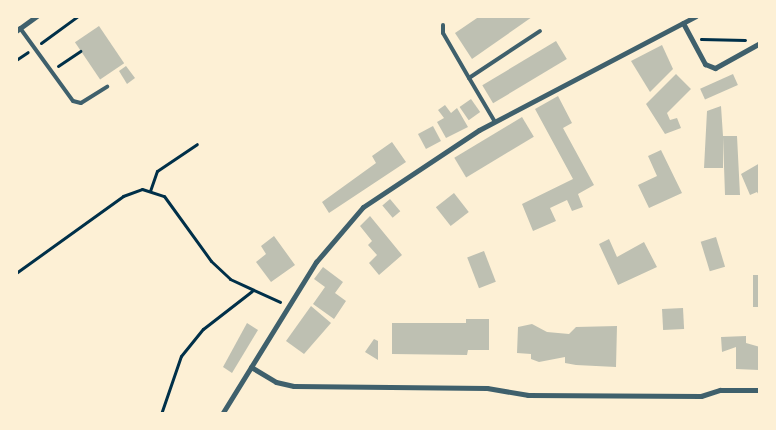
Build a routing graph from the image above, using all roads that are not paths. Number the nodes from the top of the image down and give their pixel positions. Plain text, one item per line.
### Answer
1 (37, 16) edge
2 (696, 16) edge
3 (683, 23) junction
4 (443, 25) dead end
5 (18, 29) edge
6 (540, 31) dead end
7 (760, 43) edge
8 (469, 78) junction
9 (106, 87) dead end
10 (495, 122) junction
11 (251, 367) junction
12 (760, 390) edge
13 (222, 414) edge

1 - 5 street
2 - 3 street
3 - 7 street
3 - 10 street
4 - 8 lane
5 - 9 lane
6 - 8 lane
8 - 10 lane
10 - 11 street
11 - 12 street
11 - 13 street

